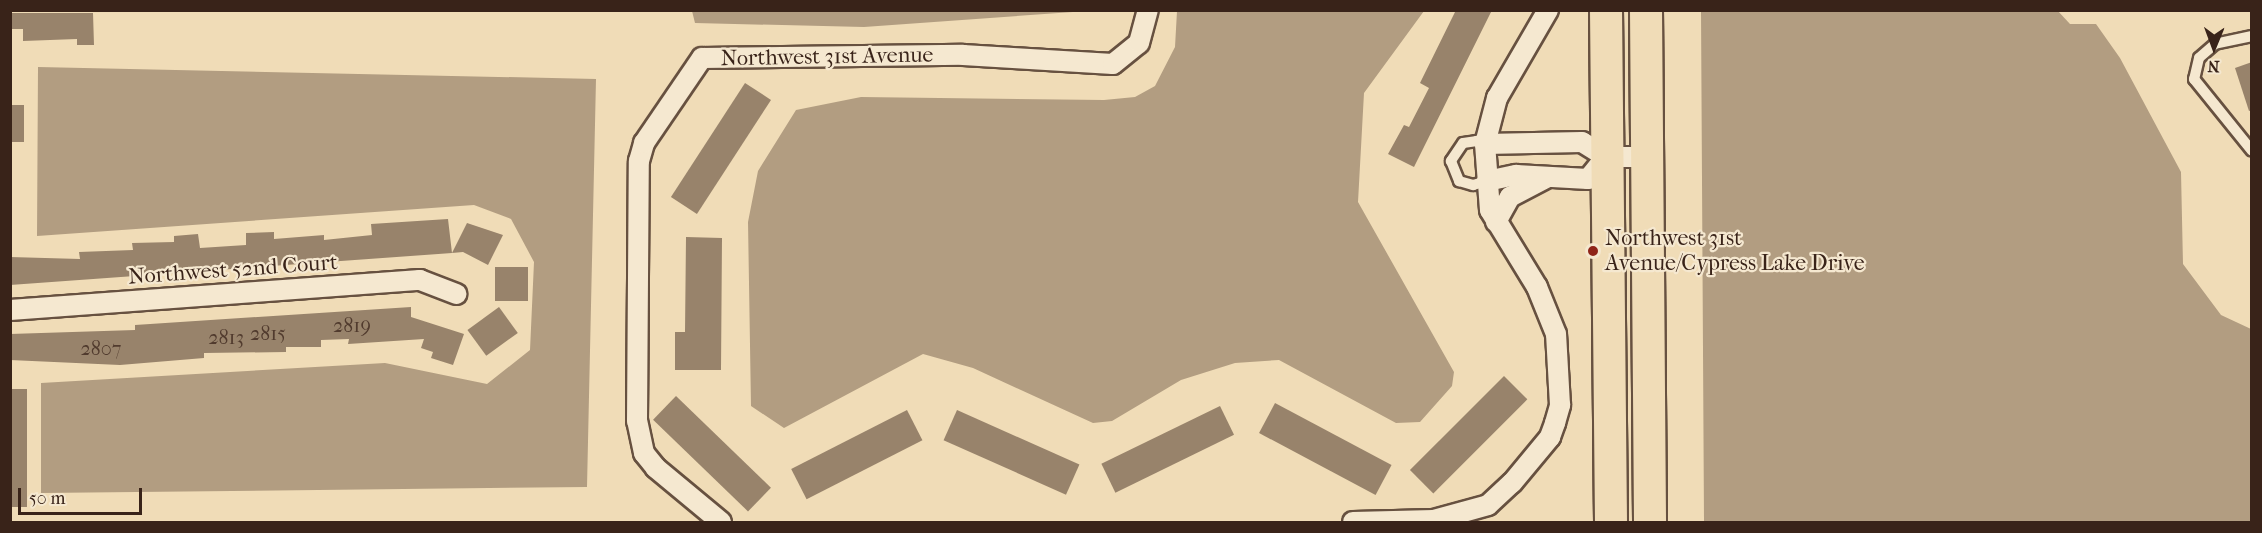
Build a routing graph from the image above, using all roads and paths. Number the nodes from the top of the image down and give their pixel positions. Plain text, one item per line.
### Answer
1 (1148, 10) edge
2 (1548, 10) edge
3 (1606, 10) edge
4 (1646, 10) edge
5 (2252, 36) edge
6 (1485, 144) junction
7 (2252, 152) edge
8 (1606, 157) junction
9 (1646, 157) junction
10 (1547, 178) junction
11 (1487, 181) junction
12 (1496, 222) junction
13 (456, 294) dead end
14 (10, 310) edge
15 (721, 522) edge
16 (1353, 522) edge
17 (1611, 522) edge
18 (1650, 522) edge

1 - 15 street, Northwest 31st Avenue
2 - 6 street
3 - 8 main road
4 - 9 main road
5 - 7 lane
6 - 8 street
6 - 11 street
6 - 11 lane
8 - 9 street
8 - 10 street
8 - 17 main road
9 - 18 main road
10 - 11 street
10 - 12 street
11 - 12 street
12 - 16 street
13 - 14 street, Northwest 52nd Court

